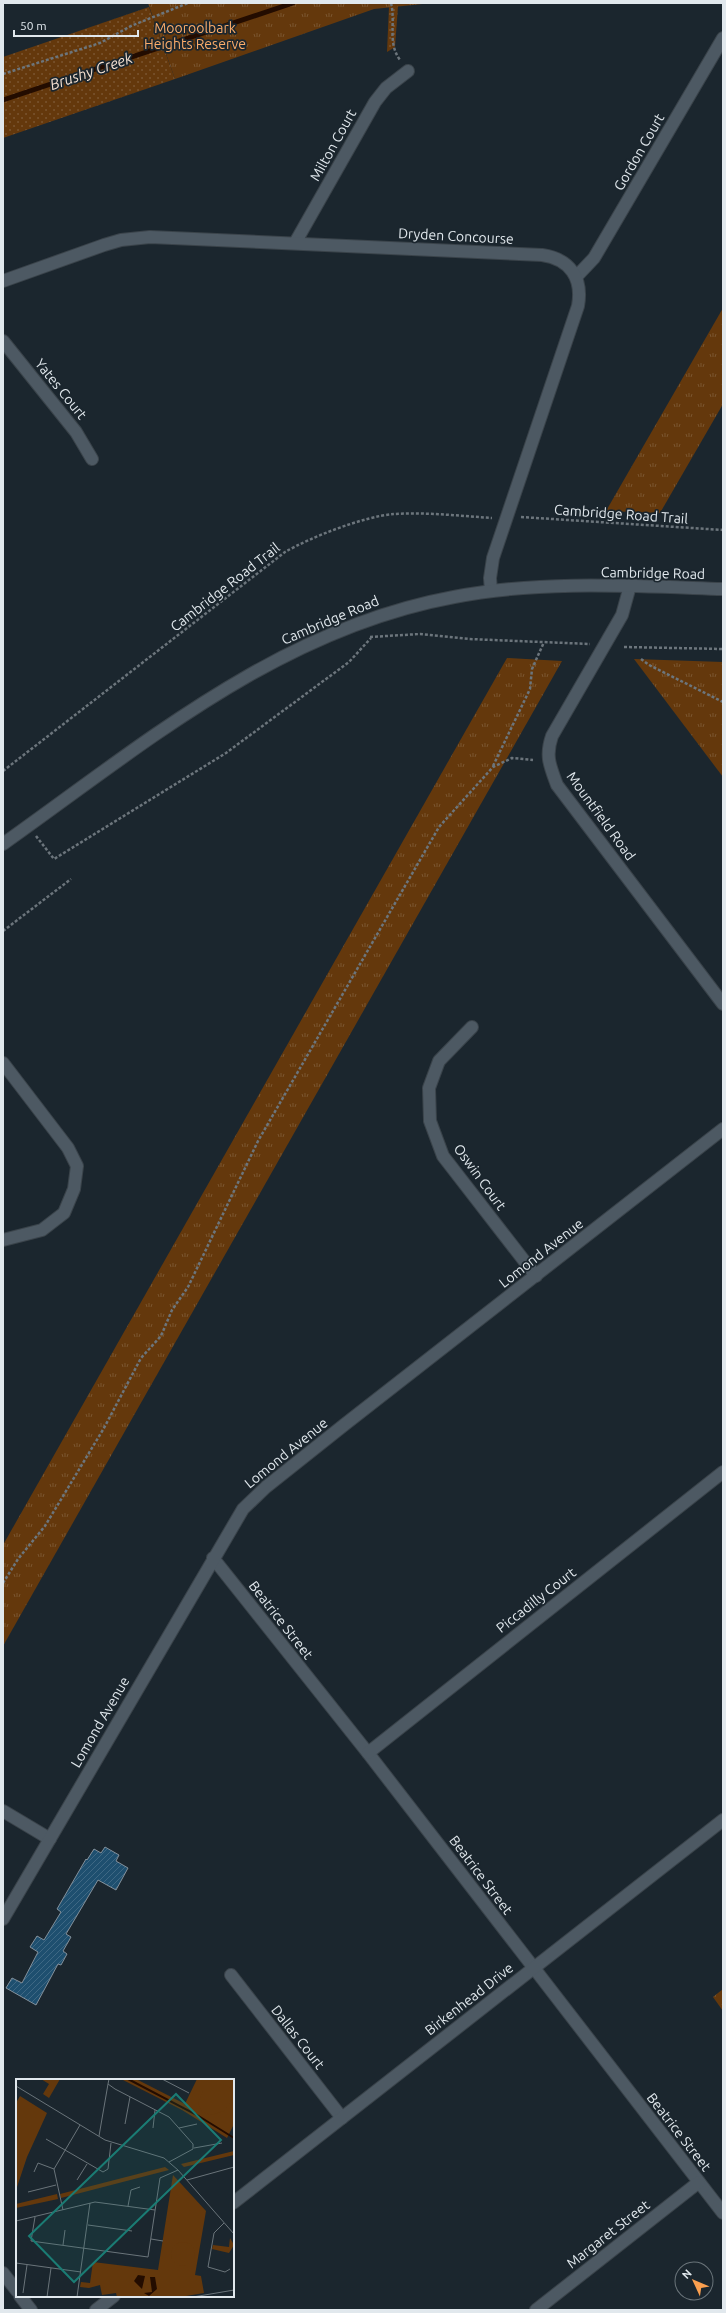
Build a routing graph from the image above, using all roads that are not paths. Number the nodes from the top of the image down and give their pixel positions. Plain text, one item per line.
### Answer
1 (723, 38) edge
2 (408, 71) road end
3 (295, 244) junction
4 (576, 277) junction
5 (3, 281) edge
6 (3, 340) edge
7 (92, 459) dead end
8 (630, 586) junction
9 (723, 589) edge
10 (491, 592) junction
11 (3, 844) edge
12 (723, 1004) edge
13 (472, 1027) dead end
14 (3, 1063) edge
15 (723, 1129) edge
16 (3, 1240) edge
17 (536, 1276) junction
18 (723, 1472) edge
19 (213, 1558) junction
20 (368, 1753) junction
21 (3, 1811) edge
22 (723, 1820) edge
23 (50, 1839) junction
24 (3, 1919) edge
25 (533, 1968) junction
26 (231, 1975) dead end
27 (342, 2118) junction
28 (699, 2182) junction
29 (234, 2202) edge
30 (723, 2213) edge
31 (3, 2273) edge
32 (16, 2291) edge
33 (21, 2297) edge
34 (113, 2297) edge
35 (31, 2310) edge
36 (96, 2310) edge
37 (536, 2310) edge

1 - 4 street, Gordon Court
2 - 3 street, Milton Court
3 - 4 street, Dryden Concourse
3 - 5 street, Dryden Concourse
4 - 10 street
6 - 7 street, Yates Court
8 - 9 street, Cambridge Road
8 - 10 street, Cambridge Road
8 - 12 street, Mountfield Road
10 - 11 street, Cambridge Road
13 - 17 street, Oswin Court
14 - 16 street
15 - 17 street, Lomond Avenue
17 - 19 street, Lomond Avenue
18 - 20 street, Piccadilly Court
19 - 20 street, Beatrice Street
19 - 23 street, Lomond Avenue
20 - 25 street, Beatrice Street
21 - 23 street
22 - 25 street, Birkenhead Drive
23 - 24 street, Lomond Avenue
25 - 27 street, Birkenhead Drive
25 - 28 street, Beatrice Street
26 - 27 street, Dallas Court
27 - 29 street, Birkenhead Drive
28 - 30 street, Beatrice Street
28 - 37 street, Margaret Street
31 - 32 street
33 - 35 street
34 - 36 street

